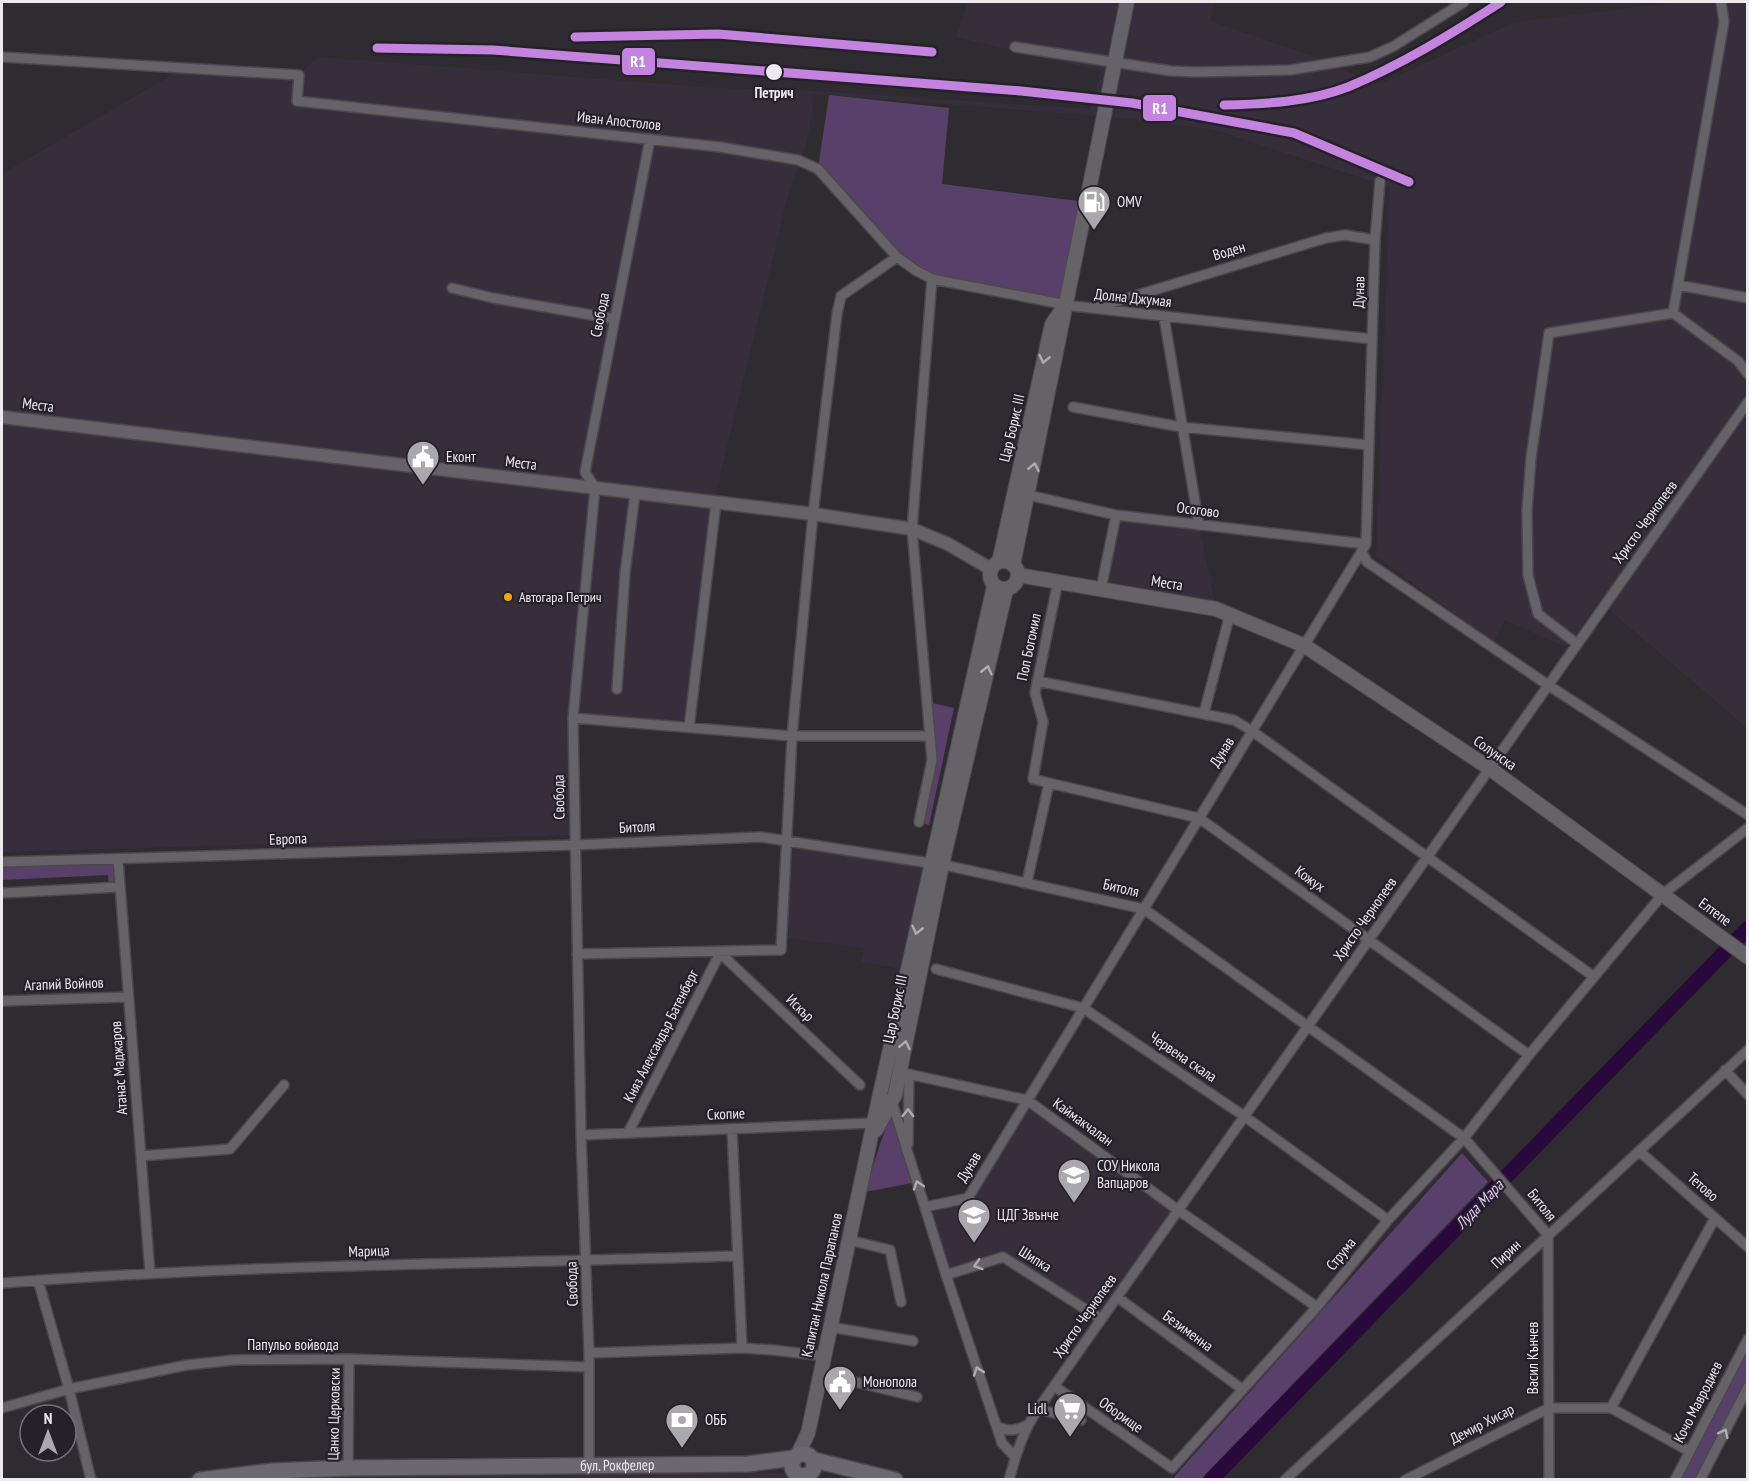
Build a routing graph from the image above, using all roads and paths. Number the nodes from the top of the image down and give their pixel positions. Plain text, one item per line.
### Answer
1 (1127, 2) edge
2 (1464, 2) edge
3 (1721, 2) edge
4 (1015, 47) dead end
5 (2, 57) edge
6 (1114, 62) junction
7 (650, 139) junction
8 (1380, 182) dead end
9 (1376, 240) junction
10 (897, 257) junction
11 (933, 279) junction
12 (1678, 285) junction
13 (452, 288) dead end
14 (1748, 298) edge
15 (1065, 305) junction
16 (1093, 309) junction
17 (1673, 313) junction
18 (1164, 317) junction
19 (615, 319) junction
20 (1372, 339) junction
21 (1748, 374) edge
22 (1748, 402) edge
23 (1073, 407) dead end
24 (2, 417) edge
25 (1181, 427) junction
26 (1369, 446) junction
27 (595, 488) junction
28 (634, 494) junction
29 (1028, 495) junction
30 (716, 503) junction
31 (813, 514) junction
32 (1116, 515) junction
33 (1199, 525) junction
34 (912, 529) junction
35 (1364, 548) junction
36 (995, 565) junction
37 (1016, 570) junction
38 (1058, 581) junction
39 (1000, 588) junction
40 (1101, 589) junction
41 (1230, 614) junction
42 (1576, 643) junction
43 (1305, 646) junction
44 (1037, 681) junction
45 (1548, 685) junction
46 (617, 688) dead end
47 (1204, 713) junction
48 (573, 718) junction
49 (689, 728) junction
50 (1252, 731) junction
51 (792, 736) junction
52 (930, 736) junction
53 (1489, 768) junction
54 (1049, 783) junction
55 (1748, 815) edge
56 (1199, 818) junction
57 (918, 822) dead end
58 (1748, 828) edge
59 (785, 839) junction
60 (575, 845) junction
61 (1426, 858) junction
62 (118, 859) junction
63 (2, 862) edge
64 (937, 864) junction
65 (1027, 882) junction
66 (120, 887) junction
67 (2, 893) edge
68 (1662, 894) junction
69 (1143, 909) junction
70 (1368, 939) junction
71 (720, 953) junction
72 (577, 954) junction
73 (1748, 957) edge
74 (936, 969) dead end
75 (1593, 976) junction
76 (128, 997) junction
77 (2, 1001) edge
78 (1083, 1008) junction
79 (1308, 1026) junction
80 (1748, 1050) edge
81 (1529, 1055) junction
82 (1725, 1070) junction
83 (904, 1073) junction
84 (285, 1085) dead end
85 (860, 1085) dead end
86 (880, 1092) junction
87 (1748, 1095) edge
88 (894, 1099) junction
89 (1027, 1100) junction
90 (1244, 1116) junction
91 (873, 1123) junction
92 (732, 1129) junction
93 (628, 1133) junction
94 (581, 1135) junction
95 (1464, 1138) junction
96 (869, 1142) junction
97 (1639, 1151) junction
98 (907, 1152) junction
99 (141, 1156) junction
100 (925, 1206) junction
101 (1178, 1210) junction
102 (1715, 1218) junction
103 (1388, 1220) junction
104 (1548, 1235) junction
105 (849, 1240) junction
106 (1748, 1246) edge
107 (737, 1256) junction
108 (586, 1261) junction
109 (150, 1274) junction
110 (946, 1275) junction
111 (39, 1280) junction
112 (2, 1283) edge
113 (1116, 1297) junction
114 (901, 1302) dead end
115 (1317, 1306) junction
116 (1101, 1319) junction
117 (830, 1327) junction
118 (1748, 1339) edge
119 (913, 1341) dead end
120 (742, 1348) junction
121 (589, 1353) junction
122 (824, 1356) junction
123 (350, 1359) junction
124 (589, 1367) junction
125 (819, 1379) junction
126 (1054, 1386) junction
127 (1748, 1388) edge
128 (69, 1389) junction
129 (1242, 1389) junction
130 (917, 1398) dead end
131 (1549, 1407) junction
132 (2, 1408) edge
133 (1611, 1408) junction
134 (1038, 1409) junction
135 (1082, 1420) dead end
136 (1027, 1425) junction
137 (997, 1426) junction
138 (1689, 1451) junction
139 (1015, 1457) junction
140 (589, 1466) junction
141 (348, 1468) junction
142 (803, 1468) edge
143 (1172, 1468) joint
144 (91, 1479) edge
145 (200, 1479) edge
146 (895, 1479) edge
147 (1009, 1479) edge
148 (1285, 1479) edge
149 (1405, 1479) edge
150 (1549, 1479) edge
151 (1675, 1479) edge
152 (1700, 1479) edge

1 - 6 main road, Цар Борис III
2 - 6 street
3 - 12 street
4 - 6 street
5 - 7 street, Иван Апостолов
6 - 15 main road, Цар Борис III
7 - 10 street, Иван Апостолов
7 - 19 street, Свобода
8 - 9 street, Дунав
9 - 16 street, Воден
9 - 20 street, Дунав
10 - 11 street, Долна Джумая
10 - 31 street
11 - 15 street, Долна Джумая
11 - 34 street
12 - 14 street
12 - 17 street
13 - 19 street
15 - 16 street, Долна Джумая
29 -> 15 main road, Цар Борис III
15 -> 36 main road, Цар Борис III
16 - 18 street, Долна Джумая
17 - 21 street
17 - 42 street
18 - 20 street, Долна Джумая
18 - 25 street
19 - 27 street, Свобода
20 - 26 street, Дунав
22 - 42 street, Христо Чернопеев
23 - 25 street
24 - 27 street, Места
25 - 26 street
25 - 33 street
26 - 35 street, Дунав
27 - 28 street, Места
27 - 48 street, Свобода
28 - 30 street, Места
28 - 46 street
29 - 32 street, Осогово
29 - 37 main road, Цар Борис III
30 - 31 street, Места
30 - 49 street
31 - 34 street, Места
31 - 51 street
32 - 33 street, Осогово
32 - 40 street
33 - 35 street, Осогово
34 - 36 street, Места
34 - 52 street
35 - 43 street, Дунав
35 - 45 street
36 - 37 main road
36 - 39 main road
37 - 38 main road, Места
37 - 39 main road
38 - 40 main road, Места
38 - 44 street, Поп Богомил
39 - 64 main road, Цар Борис III
40 - 41 main road, Места
41 - 43 main road, Места
41 - 47 street
42 - 45 street, Христо Чернопеев
43 - 50 street, Дунав
43 - 53 main road, Солунска
44 - 47 street
44 - 54 street, Поп Богомил
45 - 53 street, Христо Чернопеев
45 - 55 street
47 - 50 street
48 - 49 street
48 - 60 street, Свобода
49 - 51 street
50 - 56 street, Дунав
50 - 61 street
51 - 52 street
51 - 59 street
52 - 57 street
53 - 61 street, Христо Чернопеев
53 - 68 main road, Солунска
54 - 56 street, Кожух
54 - 65 street
56 - 69 street, Дунав
56 - 70 street, Кожух
58 - 68 street, Струма
59 - 60 street, Битоля
59 - 64 street, Битоля
59 - 71 street
60 - 62 street, Европа
60 - 72 street, Свобода
61 - 70 street, Христо Чернопеев
61 - 75 street
62 - 63 street, Европа
62 - 66 street, Атанас Маджаров
64 - 65 street, Битоля
83 -> 64 main road, Цар Борис III
64 -> 86 main road, Цар Борис III
65 - 69 street, Битоля
66 - 67 street
66 - 76 street, Атанас Маджаров
68 - 73 main road, Елтепе
68 - 75 street, Струма
69 - 78 street, Дунав
69 - 79 street, Битоля
70 - 79 street, Христо Чернопеев
70 - 81 street, Кожух
71 - 72 street
71 - 85 street, Искър
71 - 93 street, Княз Александър Батенберг
72 - 94 street, Свобода
74 - 78 street, Червена скала
75 - 81 street, Струма
76 - 77 street, Агапий Войнов
76 - 99 street, Атанас Маджаров
78 - 89 street, Дунав
78 - 90 street, Червена скала
79 - 90 street, Христо Чернопеев
79 - 95 street, Битоля
80 - 82 street, Пирин
81 - 95 street, Струма
82 - 87 street
82 - 97 street, Пирин
83 - 88 main road, Цар Борис III
83 - 89 street, Каймакчалан
98 -> 83 street
84 - 99 street
86 - 88 main road
86 - 91 main road, Капитан Никола Парапанов
88 - 96 main road, Капитан Никола Парапанов
88 - 98 street, Цар Борис III
89 - 100 street, Дунав
89 - 101 street, Каймакчалан
90 - 101 street, Христо Чернопеев
90 - 103 street, Червена скала
91 - 92 street, Скопие
91 - 96 main road, Капитан Никола Парапанов
92 - 93 street, Скопие
92 - 107 street
93 - 94 street, Скопие
94 - 108 street, Свобода
95 - 103 street, Струма
95 - 104 street, Битоля
96 - 105 main road, Капитан Никола Парапанов
97 - 102 street, Тетово
97 - 104 street, Пирин
100 -> 98 street, Цар Борис III
99 - 109 street, Атанас Маджаров
100 - 110 street, Цар Борис III
101 - 113 street, Христо Чернопеев
101 - 115 street, Каймакчалан
102 - 106 street, Тетово
102 - 133 street
103 - 115 street, Струма
104 - 131 street, Васил Кънчев
104 - 148 street, Пирин
105 - 114 street
105 - 117 main road, Капитан Никола Парапанов
107 - 108 street, Марица
107 - 120 street
108 - 109 street, Марица
108 - 121 street, Свобода
109 - 111 street, Марица
116 -> 110 street, Шипка
137 -> 110 street, Цар Борис III
111 - 112 street, Марица
111 - 128 street
113 - 116 street, Христо Чернопеев
113 - 129 street, Безименна
115 - 129 street, Струма
116 - 126 street, Христо Чернопеев
117 - 119 street
117 - 122 main road, Капитан Никола Парапанов
118 - 138 street, Кочо Мавродиев
120 - 121 street
120 - 122 street
121 - 124 street, Свобода
122 - 125 main road, Капитан Никола Парапанов
123 - 124 street, Папульо войвода
123 - 128 street, Папульо войвода
123 - 141 street, Цанко Церковски
124 - 140 street, Свобода
125 - 130 street
125 - 142 main road, Капитан Никола Парапанов
126 - 134 street, Христо Чернопеев
126 - 143 street, Оборище
152 -> 127 street
128 - 132 street, Папульо войвода
128 - 144 street
129 - 143 street, Струма
131 - 133 street, Демир Хисар
131 - 149 street, Демир Хисар
131 - 150 street, Васил Кънчев
133 - 138 street, Демир Хисар
134 - 135 street
134 - 136 street, Христо Чернопеев
136 - 137 street
136 - 139 street, Христо Чернопеев
137 - 139 street, Цар Борис III
138 - 151 street, Кочо Мавродиев
139 - 147 street
140 - 141 main road, бул. Рокфелер
140 - 142 main road, бул. Рокфелер
141 - 145 main road, бул. Рокфелер
142 - 146 main road, бул. Рокфелер

